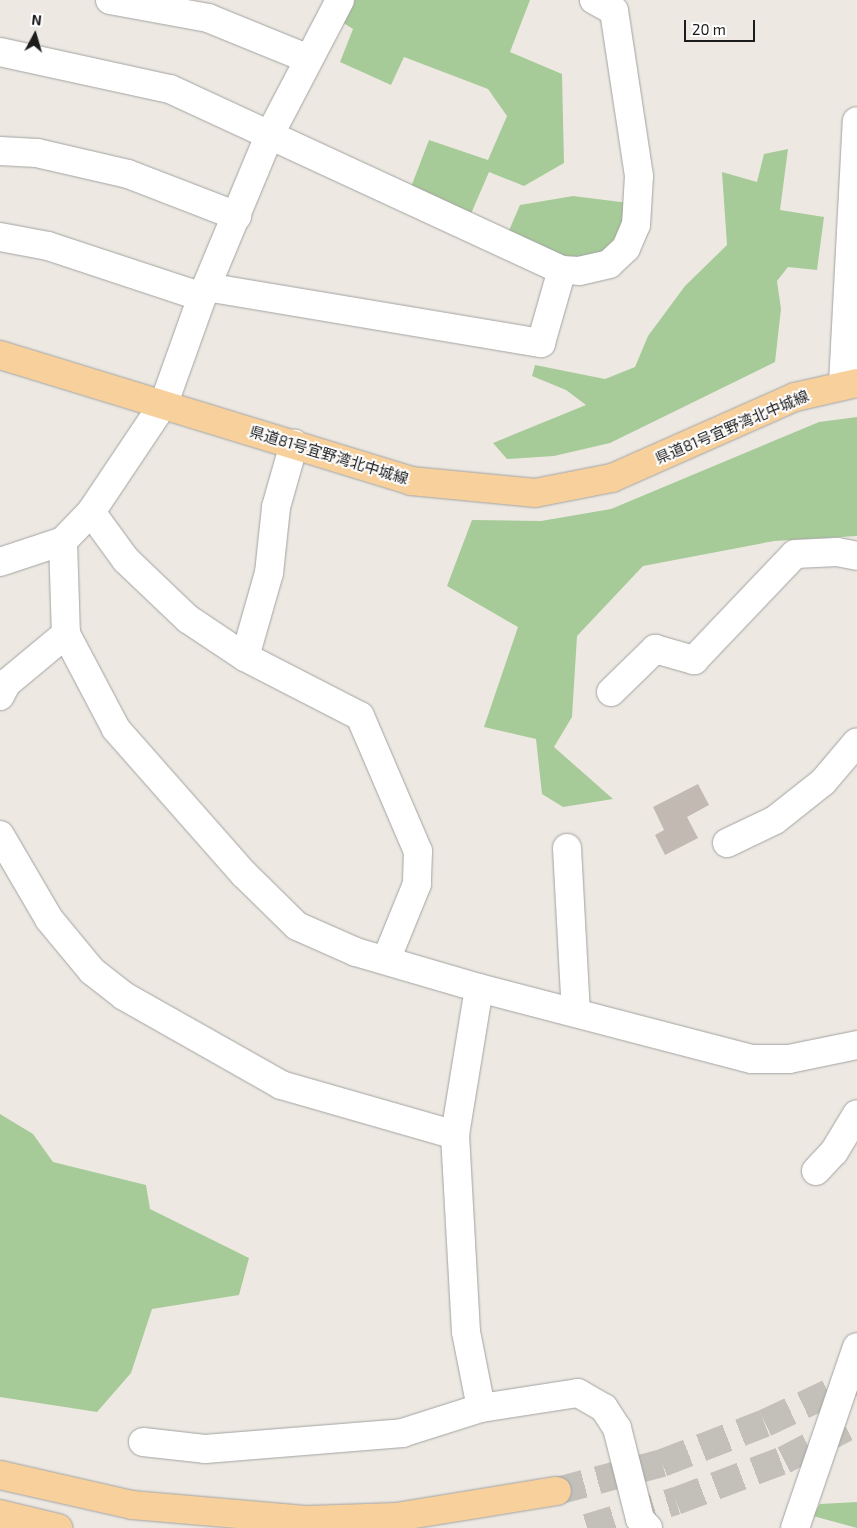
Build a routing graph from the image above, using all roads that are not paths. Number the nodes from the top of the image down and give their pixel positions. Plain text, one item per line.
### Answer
1 (110, 0) edge
2 (340, 0) edge
3 (594, 0) edge
4 (0, 52) edge
5 (306, 58) junction
6 (857, 121) edge
7 (270, 134) junction
8 (0, 151) edge
9 (237, 216) junction
10 (0, 237) edge
11 (562, 270) junction
12 (204, 292) junction
13 (0, 355) edge
14 (850, 384) edge
15 (164, 403) junction
16 (294, 444) junction
17 (91, 512) junction
18 (63, 541) junction
19 (857, 556) edge
20 (0, 562) edge
21 (66, 634) junction
22 (245, 657) junction
23 (611, 692) dead end
24 (0, 696) edge
25 (857, 742) edge
26 (0, 835) edge
27 (727, 843) dead end
28 (567, 848) dead end
29 (386, 960) junction
30 (479, 988) junction
31 (576, 1013) junction
32 (857, 1046) edge
33 (857, 1114) edge
34 (455, 1135) junction
35 (816, 1171) dead end
36 (857, 1347) edge
37 (481, 1408) junction
38 (143, 1442) dead end
39 (0, 1475) edge
40 (557, 1491) tunnel mouth
41 (0, 1514) edge
42 (58, 1528) edge
43 (648, 1528) edge
44 (795, 1528) edge

1 - 5 street
2 - 5 street
3 - 11 street
4 - 7 street
5 - 7 street
6 - 14 street
7 - 9 street
7 - 11 street
8 - 9 street
9 - 12 street
10 - 12 street
11 - 12 street
12 - 15 street
13 - 15 main road, 県道81号宜野湾北中城線
14 - 16 main road, 県道81号宜野湾北中城線
15 - 16 main road, 県道81号宜野湾北中城線
15 - 17 street
16 - 22 street
17 - 18 street
17 - 22 street
18 - 20 street
18 - 21 street
19 - 23 street
21 - 24 street
21 - 29 street
22 - 29 street
25 - 27 street
26 - 34 street
28 - 31 street
29 - 30 street
30 - 31 street
30 - 34 street
31 - 32 street
33 - 35 street
34 - 37 street
36 - 44 street
37 - 38 street
37 - 43 street
39 - 40 main road
41 - 42 main road

